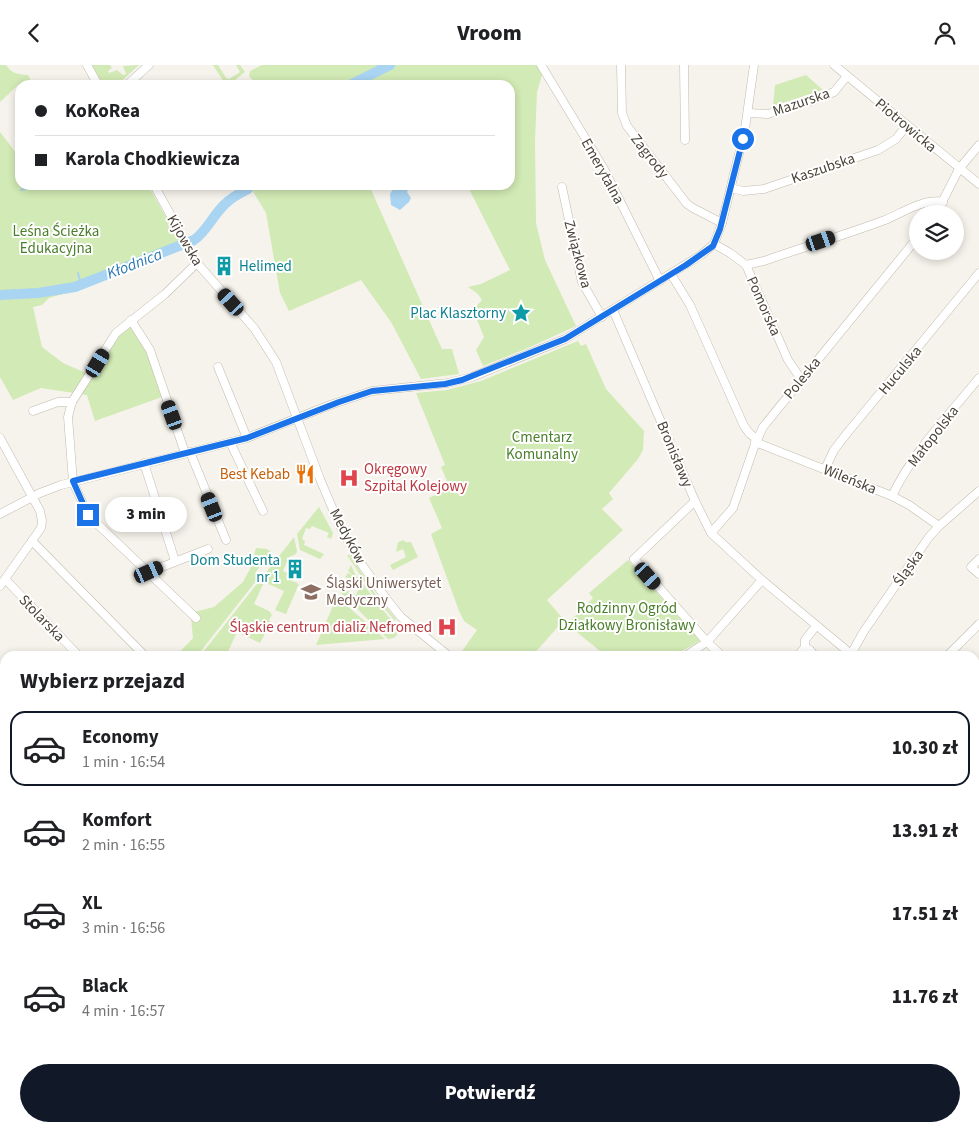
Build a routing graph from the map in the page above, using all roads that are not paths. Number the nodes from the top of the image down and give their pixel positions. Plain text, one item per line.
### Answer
1 (87, 65) edge
2 (149, 65) edge
3 (541, 65) edge
4 (621, 65) edge
5 (684, 65) edge
6 (754, 65) edge
7 (834, 65) edge
8 (847, 76) junction
9 (95, 80) edge
10 (132, 80) edge
11 (748, 113) junction
12 (907, 125) junction
13 (685, 140) dead end
14 (979, 145) edge
15 (959, 169) junction
16 (979, 185) edge
17 (562, 187) dead end
18 (731, 188) junction
19 (157, 190) edge
20 (943, 202) junction
21 (941, 205) edge
22 (722, 223) junction
23 (714, 244) junction
24 (909, 248) edge
25 (196, 263) junction
26 (746, 265) junction
27 (979, 273) edge
28 (671, 274) junction
29 (660, 281) junction
30 (612, 310) junction
31 (602, 317) junction
32 (131, 320) junction
33 (218, 367) dead end
34 (979, 378) edge
35 (801, 379) junction
36 (72, 402) junction
37 (33, 411) dead end
38 (298, 418) junction
39 (0, 438) edge
40 (247, 438) junction
41 (756, 440) junction
42 (230, 443) junction
43 (188, 452) junction
44 (144, 463) junction
45 (825, 469) junction
46 (73, 481) junction
47 (979, 491) edge
48 (31, 497) junction
49 (892, 497) junction
50 (695, 501) junction
51 (263, 511) dead end
52 (0, 514) edge
53 (939, 526) junction
54 (711, 533) junction
55 (226, 540) dead end
56 (32, 541) junction
57 (208, 549) dead end
58 (979, 559) edge
59 (175, 561) junction
60 (149, 572) junction
61 (979, 574) edge
62 (762, 580) junction
63 (2, 582) edge
64 (196, 618) dead end
65 (979, 624) edge
66 (816, 626) junction
67 (707, 642) junction
68 (805, 647) junction
69 (74, 651) edge
70 (139, 651) edge
71 (443, 651) edge
72 (693, 651) edge
73 (717, 651) edge
74 (802, 651) edge
75 (811, 651) edge
76 (845, 651) edge
77 (852, 651) edge
78 (952, 651) edge

1 - 9 street
2 - 10 street
3 - 29 street, Emerytalna
4 - 22 street, Zagrody
5 - 13 street
6 - 11 street
7 - 8 street, Piotrowicka
8 - 11 street, Mazurska
8 - 12 street, Piotrowicka
11 - 18 street
12 - 15 street, Piotrowicka
12 - 18 street, Kaszubska
14 - 15 street
15 - 16 street, Piotrowicka
15 - 20 street
17 - 31 street, Związkowa
18 - 22 street
19 - 25 street, Kijowska
20 - 21 street
20 - 26 street
22 - 23 street
23 - 26 street, Pomorska
23 - 28 street
24 - 35 street, Poleska
25 - 32 street
25 - 38 street, Kijowska
26 - 35 street, Pomorska
27 - 45 street, Huculska
28 - 29 street
28 - 41 street, Wileńska
29 - 30 street
30 - 31 street
30 - 50 street, Bronisławy
31 - 38 street
32 - 36 street
32 - 43 street
33 - 40 street
34 - 49 street, Małopolska
35 - 41 street, Poleska
36 - 37 street
36 - 46 street
38 - 40 street
38 - 71 street, Medyków
39 - 48 street
40 - 42 street
41 - 45 street, Wileńska
41 - 54 street, Poleska
42 - 43 street
42 - 51 street
43 - 44 street
43 - 55 street
44 - 46 street
44 - 59 street
45 - 49 street, Wileńska
46 - 48 street
46 - 60 street
47 - 53 street, Śląska
48 - 52 street
48 - 56 street
49 - 53 street, Wileńska
50 - 54 street, Bronisławy
50 - 67 street
53 - 77 street, Śląska
54 - 62 street, Bronisławy
56 - 63 street
56 - 70 street
57 - 59 street
58 - 61 street
59 - 60 street
60 - 64 street
62 - 66 street, Bronisławy
62 - 67 street
63 - 69 street, Stolarska
65 - 78 street
66 - 68 street
66 - 76 street, Bronisławy
67 - 72 street
67 - 73 street
68 - 74 street
68 - 75 street

